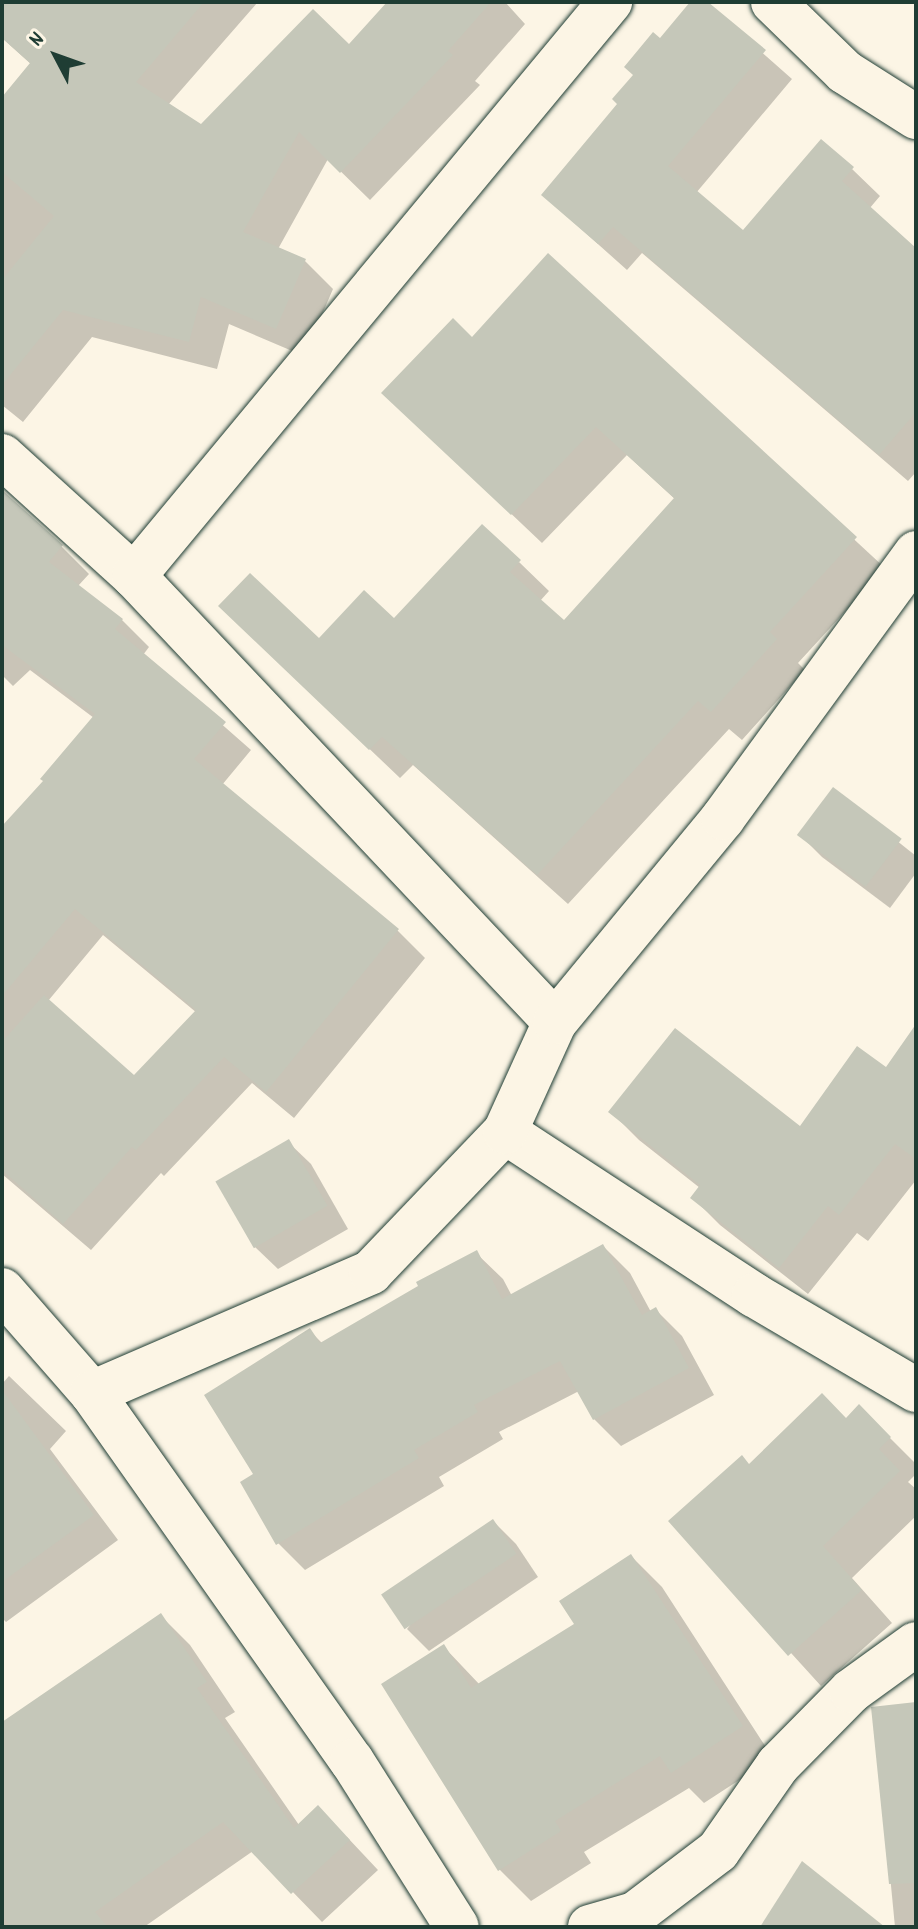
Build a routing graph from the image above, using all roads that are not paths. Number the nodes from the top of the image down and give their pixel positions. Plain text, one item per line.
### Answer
1 (610, 2) edge
2 (773, 2) edge
3 (916, 117) edge
4 (2, 456) edge
5 (916, 553) edge
6 (134, 576) junction
7 (555, 1022) junction
8 (505, 1132) junction
9 (2, 1290) edge
10 (916, 1390) edge
11 (92, 1393) junction
12 (916, 1644) edge
13 (457, 1927) edge
14 (590, 1927) edge

1 - 6 street
2 - 3 street
4 - 6 street
5 - 7 street
6 - 7 street
7 - 8 street
8 - 10 street
8 - 11 street
9 - 11 street
11 - 13 street
12 - 14 street

